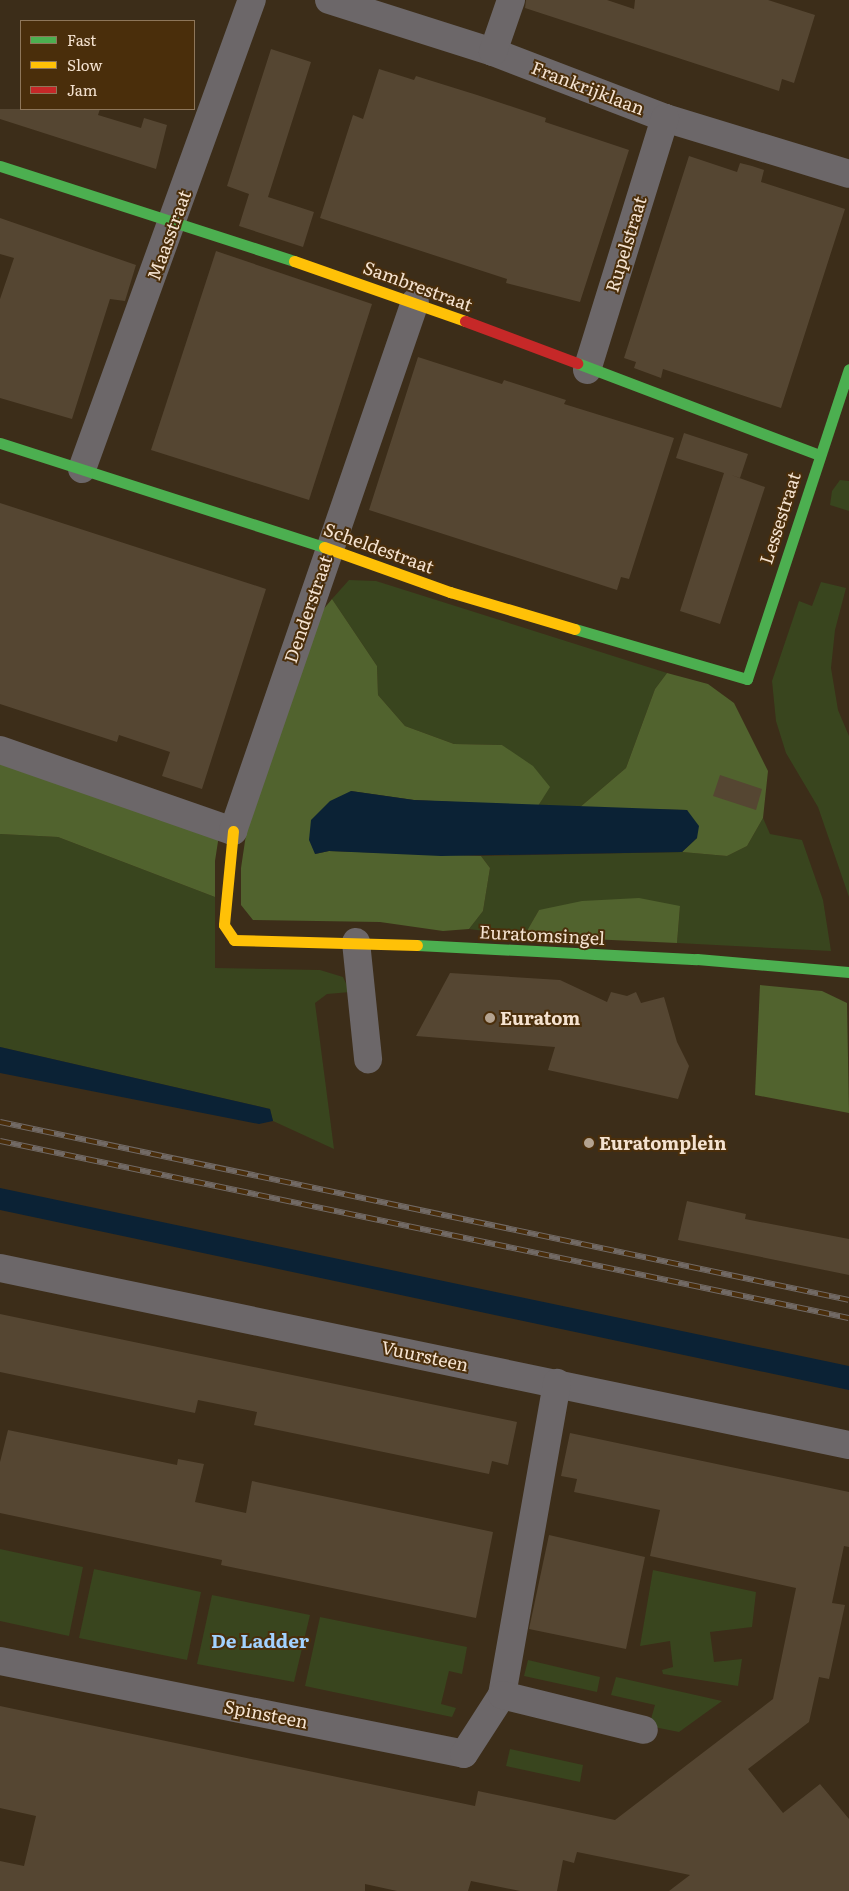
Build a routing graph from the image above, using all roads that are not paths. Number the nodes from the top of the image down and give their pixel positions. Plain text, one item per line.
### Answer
1 (252, 0) edge
2 (329, 0) edge
3 (510, 0) edge
4 (493, 52) junction
5 (665, 118) junction
6 (0, 166) edge
7 (849, 174) edge
8 (174, 220) junction
9 (415, 302) junction
10 (849, 369) edge
11 (587, 370) junction
12 (0, 443) edge
13 (819, 455) junction
14 (82, 469) junction
15 (328, 548) junction
16 (748, 680) joint
17 (0, 750) edge
18 (233, 831) junction
19 (234, 940) joint
20 (356, 942) junction
21 (849, 972) edge
22 (368, 1059) dead end
23 (0, 1268) edge
24 (557, 1383) junction
25 (849, 1445) edge
26 (0, 1661) edge
27 (502, 1696) junction
28 (644, 1730) dead end

1 - 8 street, Maasstraat
2 - 4 street, Frankrijklaan
3 - 4 street
4 - 5 street, Frankrijklaan
5 - 7 street, Frankrijklaan
5 - 11 street, Rupelstraat
6 - 8 street, Sambrestraat
8 - 9 street, Sambrestraat
8 - 14 street, Maasstraat
9 - 11 street, Sambrestraat
9 - 15 street, Denderstraat
10 - 13 street, Lessestraat
11 - 13 street, Sambrestraat
12 - 14 street, Scheldestraat
13 - 16 street, Lessestraat
14 - 15 street, Scheldestraat
15 - 16 street, Scheldestraat
15 - 18 street, Denderstraat
17 - 18 street
18 - 19 street, Denderstraat
19 - 20 street, Euratomsingel
20 - 21 street, Euratomsingel
20 - 22 street
23 - 24 street, Vuursteen
24 - 25 street, Vuursteen
24 - 27 street, Spinsteen
26 - 27 street, Spinsteen
27 - 28 street

